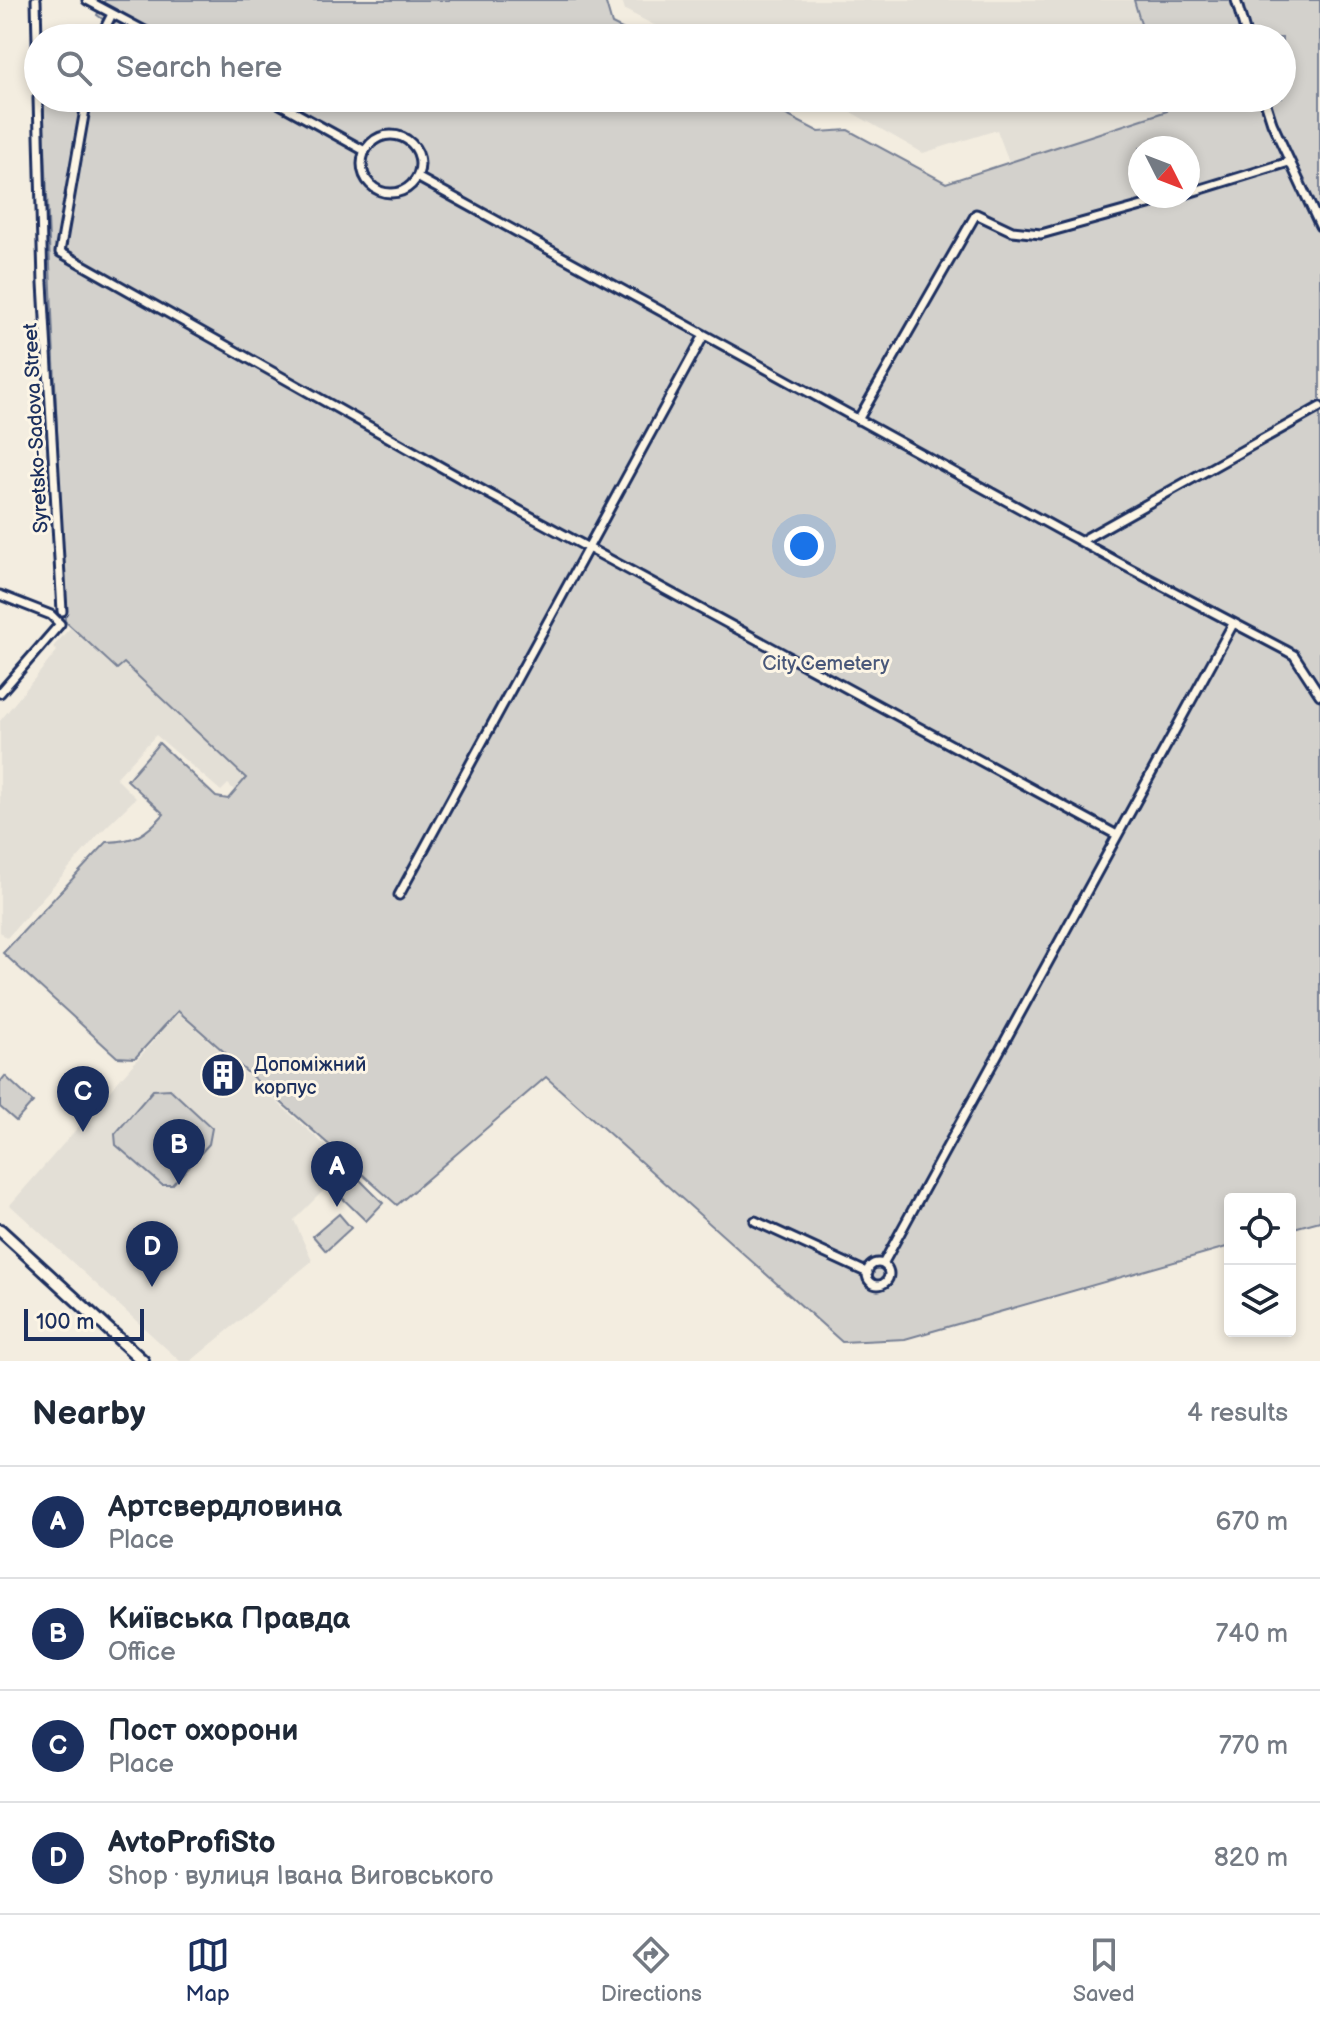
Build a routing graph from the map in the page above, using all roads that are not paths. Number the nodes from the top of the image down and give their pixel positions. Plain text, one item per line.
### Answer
1 (36, 0) edge
2 (87, 0) edge
3 (1236, 0) edge
4 (112, 14) junction
5 (37, 24) edge
6 (107, 24) edge
7 (131, 24) edge
8 (1243, 24) edge
9 (38, 112) edge
10 (85, 112) edge
11 (294, 112) edge
12 (1269, 112) edge
13 (365, 151) junction
14 (1289, 162) junction
15 (417, 177) junction
16 (1200, 189) edge
17 (1135, 208) edge
18 (1320, 226) edge
19 (704, 335) junction
20 (1320, 407) edge
21 (858, 420) junction
22 (1081, 541) junction
23 (590, 548) junction
24 (0, 595) edge
25 (62, 611) dead end
26 (1233, 624) junction
27 (0, 693) edge
28 (1320, 695) edge
29 (1117, 835) junction
30 (399, 895) dead end
31 (755, 1221) dead end
32 (0, 1230) edge
33 (883, 1264) junction
34 (868, 1273) junction
35 (143, 1361) edge

1 - 5 street
2 - 4 street
3 - 8 street
4 - 6 street
4 - 7 street
9 - 25 street, Syretsko-Sadova Street
10 - 23 street
11 - 13 street
12 - 14 street
13 - 15 street
13 - 15 street
14 - 16 street
14 - 18 street
15 - 19 street
17 - 21 street
19 - 21 street
19 - 23 street
20 - 22 street
21 - 22 street
22 - 26 street
23 - 29 street
23 - 30 street
24 - 27 street
26 - 28 street
26 - 29 street
29 - 33 street
31 - 34 street
32 - 35 main road
33 - 34 street
33 - 34 street

